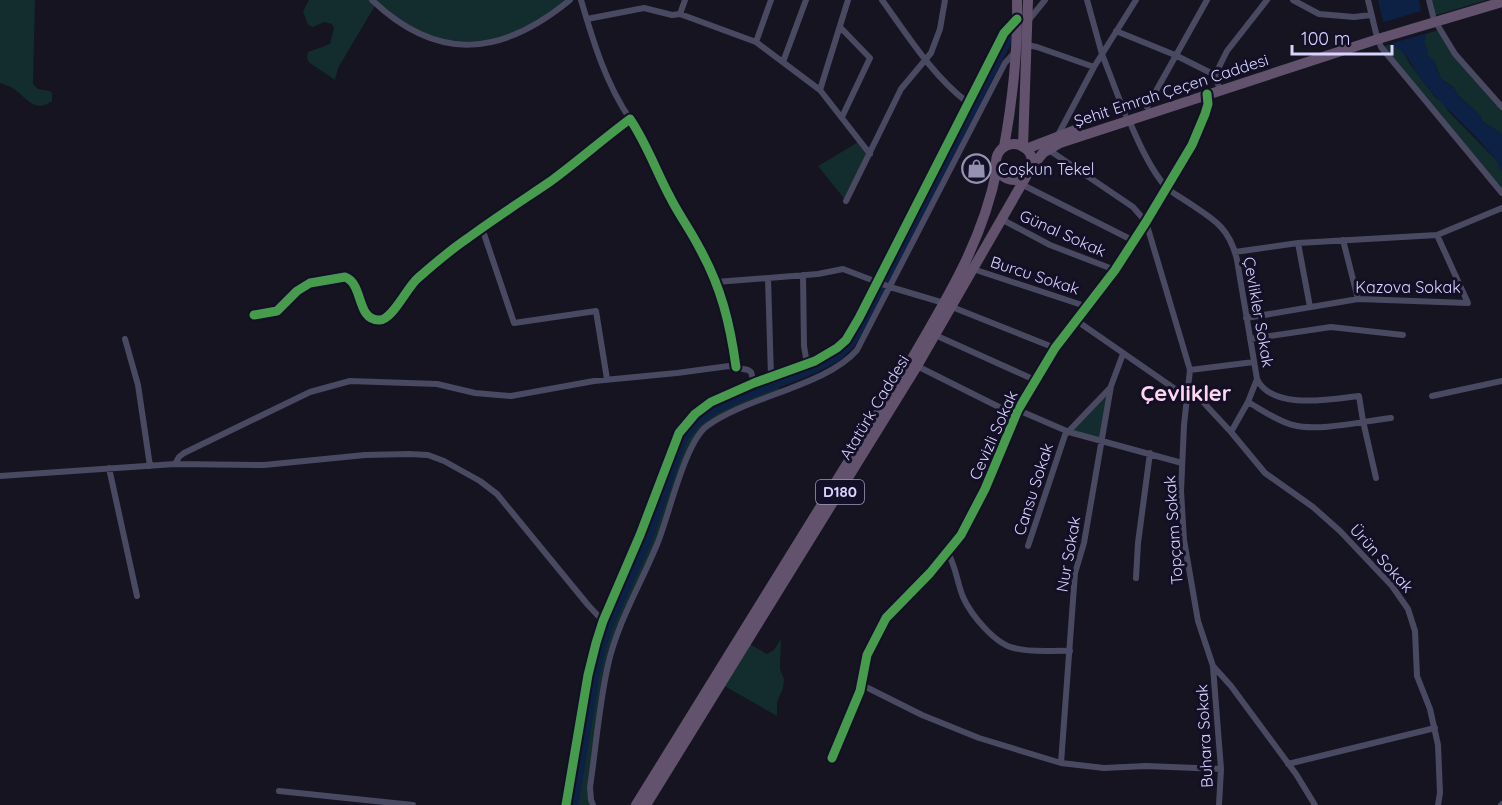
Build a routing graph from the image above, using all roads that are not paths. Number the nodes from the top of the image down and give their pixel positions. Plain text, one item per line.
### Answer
1 (372, 0) edge
2 (570, 0) edge
3 (581, 0) edge
4 (685, 0) edge
5 (771, 0) edge
6 (806, 0) edge
7 (848, 0) edge
8 (882, 0) edge
9 (945, 0) edge
10 (1028, 0) edge
11 (1045, 0) edge
12 (1087, 0) edge
13 (1136, 0) edge
14 (1207, 0) edge
15 (1267, 0) edge
16 (1293, 0) edge
17 (1368, 0) edge
18 (1429, 0) edge
19 (1487, 0) edge
20 (1502, 2) edge
21 (1017, 3) edge
22 (680, 14) junction
23 (1371, 15) junction
24 (587, 19) junction
25 (1430, 20) junction
26 (1023, 21) junction
27 (840, 27) junction
28 (1116, 31) junction
29 (1377, 36) junction
30 (756, 42) junction
31 (1022, 45) junction
32 (1102, 54) junction
33 (1175, 55) junction
34 (926, 60) junction
35 (783, 62) junction
36 (1094, 67) junction
37 (1218, 83) junction
38 (820, 90) junction
39 (1207, 94) junction
40 (967, 102) junction
41 (1147, 107) junction
42 (1502, 107) edge
43 (842, 117) junction
44 (1126, 117) junction
45 (630, 119) junction
46 (1057, 136) junction
47 (1004, 147) junction
48 (1024, 148) junction
49 (1048, 150) junction
50 (870, 154) junction
51 (997, 169) junction
52 (1026, 176) junction
53 (1166, 187) junction
54 (1502, 193) edge
55 (846, 201) dead end
56 (1502, 208) edge
57 (1001, 219) junction
58 (1146, 222) junction
59 (482, 228) junction
60 (1437, 235) junction
61 (1343, 240) junction
62 (1134, 241) junction
63 (1298, 243) junction
64 (1235, 252) junction
65 (973, 269) junction
66 (1115, 270) junction
67 (802, 275) junction
68 (768, 278) junction
69 (716, 282) junction
70 (876, 282) junction
71 (890, 287) junction
72 (1359, 299) junction
73 (948, 305) junction
74 (1088, 307) junction
75 (1311, 307) junction
76 (254, 315) dead end
77 (1246, 318) junction
78 (1077, 321) junction
79 (935, 335) junction
80 (1403, 335) dead end
81 (125, 339) dead end
82 (1250, 339) junction
83 (1056, 348) junction
84 (1123, 354) junction
85 (1254, 362) junction
86 (807, 364) junction
87 (736, 366) junction
88 (917, 366) junction
89 (1190, 370) junction
90 (771, 377) junction
91 (607, 379) junction
92 (1257, 379) junction
93 (1035, 380) junction
94 (1502, 381) edge
95 (754, 383) junction
96 (1111, 387) junction
97 (1190, 388) junction
98 (1432, 396) dead end
99 (1188, 398) junction
100 (1248, 402) junction
101 (1016, 413) junction
102 (1391, 418) dead end
103 (1363, 422) junction
104 (1069, 432) junction
105 (1231, 432) junction
106 (1102, 439) junction
107 (1150, 453) junction
108 (1182, 462) junction
109 (176, 464) junction
110 (150, 466) junction
111 (109, 468) junction
112 (0, 476) edge
113 (1376, 478) dead end
114 (1028, 546) dead end
115 (948, 553) junction
116 (1136, 578) dead end
117 (138, 596) dead end
118 (603, 621) junction
119 (1070, 651) junction
120 (1213, 666) junction
121 (862, 685) junction
122 (1435, 728) junction
123 (832, 758) dead end
124 (1061, 763) junction
125 (1288, 764) junction
126 (1221, 769) junction
127 (279, 791) dead end
128 (413, 805) edge
129 (566, 805) edge
130 (593, 805) edge
131 (636, 805) edge
132 (646, 805) edge
133 (1219, 805) edge
134 (1315, 805) edge
135 (1438, 805) edge

1 - 2 street
3 - 24 street
4 - 22 street
5 - 30 street
6 - 35 street
7 - 27 street
8 - 34 street
9 - 34 street
10 - 26 highway
11 - 26 street
12 - 32 street
13 - 28 street
14 - 33 street
15 - 37 street
16 - 23 street
17 - 23 street
18 - 25 street
19 - 25 highway
20 - 25 highway, Şehit Emrah Çeçen Caddesi
21 - 26 highway
22 - 24 street
22 - 30 street
23 - 29 street
24 - 45 street
25 - 29 highway, Şehit Emrah Çeçen Caddesi
25 - 42 street
26 - 31 highway
26 - 40 street
27 - 38 street
27 - 43 street
28 - 32 street
28 - 33 street
29 - 37 highway, Şehit Emrah Çeçen Caddesi
29 - 54 street
30 - 35 street
31 - 36 street
31 - 47 highway, Atatürk Caddesi
31 - 48 highway
31 - 71 street
32 - 36 street
32 - 44 street
33 - 37 street
33 - 41 street
34 - 40 street
34 - 50 street
35 - 38 street
36 - 46 street
37 - 39 highway, Şehit Emrah Çeçen Caddesi
37 - 41 highway, Şehit Emrah Çeçen Caddesi
38 - 43 street
39 - 44 highway, Şehit Emrah Çeçen Caddesi
39 - 53 street, Cevizli Sokak
40 - 70 street
41 - 44 highway, Şehit Emrah Çeçen Caddesi
43 - 50 street
44 - 46 highway, Şehit Emrah Çeçen Caddesi
44 - 49 highway, Şehit Emrah Çeçen Caddesi
44 - 53 street
45 - 59 street
45 - 69 street
46 - 48 highway, Şehit Emrah Çeçen Caddesi
47 - 48 highway
47 - 51 highway, Atatürk Caddesi
48 - 52 highway
49 - 52 highway, Şehit Emrah Çeçen Caddesi
49 - 58 street
50 - 55 street
51 - 52 highway
51 - 73 highway, Atatürk Caddesi / D180
52 - 57 highway, Atatürk Caddesi / D180
52 - 62 street
53 - 58 street, Cevizli Sokak
53 - 64 street, Çevlikler Sokak
56 - 60 street
57 - 65 highway, Atatürk Caddesi / D180
57 - 66 street, Günal Sokak
58 - 62 street, Cevizli Sokak
58 - 89 street, Topçam Sokak
59 - 76 street
59 - 91 street
60 - 61 street
60 - 72 street, Kazova Sokak
61 - 63 street
61 - 72 street
62 - 66 street, Cevizli Sokak
63 - 64 street
63 - 75 street
64 - 77 street, Çevlikler Sokak
65 - 73 highway, Atatürk Caddesi / D180
65 - 74 street, Burcu Sokak
66 - 74 street, Cevizli Sokak
67 - 68 street
67 - 70 street
67 - 86 street
68 - 69 street
68 - 90 street
69 - 87 street
70 - 71 street
70 - 86 street
71 - 73 street
71 - 130 street
72 - 75 street, Kazova Sokak
73 - 79 highway, Atatürk Caddesi / D180
73 - 83 street
73 - 131 highway, Atatürk Caddesi / D180
74 - 78 street, Cevizli Sokak
75 - 77 street, Kazova Sokak
77 - 82 street, Çevlikler Sokak
78 - 83 street, Cevizli Sokak
78 - 84 street
79 - 88 highway, Atatürk Caddesi / D180
79 - 93 street
80 - 82 street
81 - 110 street
82 - 85 street, Çevlikler Sokak
83 - 93 street, Cevizli Sokak
84 - 96 street, Nur Sokak
84 - 99 street
85 - 89 street
85 - 92 street, Çevlikler Sokak
86 - 90 street
87 - 91 street
87 - 95 street
88 - 101 street
88 - 132 highway, Atatürk Caddesi / D180
89 - 97 street, Topçam Sokak
90 - 95 street
91 - 109 street
92 - 100 street, Çevlikler Sokak
92 - 103 street
93 - 101 street, Cevizli Sokak
94 - 98 street
95 - 118 street
96 - 104 street, Cansu Sokak
96 - 106 street, Nur Sokak
97 - 99 street, Topçam Sokak
97 - 105 street, Ürün Sokak
99 - 108 street, Topçam Sokak
100 - 103 street
100 - 105 street, Çevlikler Sokak
101 - 104 street
101 - 115 street, Cevizli Sokak
102 - 103 street
103 - 113 street
104 - 106 street
104 - 114 street, Cansu Sokak
105 - 122 street, Ürün Sokak
106 - 107 street
106 - 119 street, Nur Sokak
107 - 108 street
107 - 116 street
108 - 120 street, Topçam Sokak
109 - 110 street
109 - 118 street
110 - 111 street
111 - 112 street
111 - 117 street
115 - 119 street
115 - 121 street, Cevizli Sokak
118 - 129 street
119 - 124 street, Nur Sokak
120 - 125 street, Topçam Sokak
120 - 126 street, Buhara Sokak
121 - 123 street, Cevizli Sokak
121 - 124 street
122 - 125 street
122 - 135 street, Ürün Sokak
124 - 126 street
125 - 134 street, Topçam Sokak
126 - 133 street, Buhara Sokak
127 - 128 street

